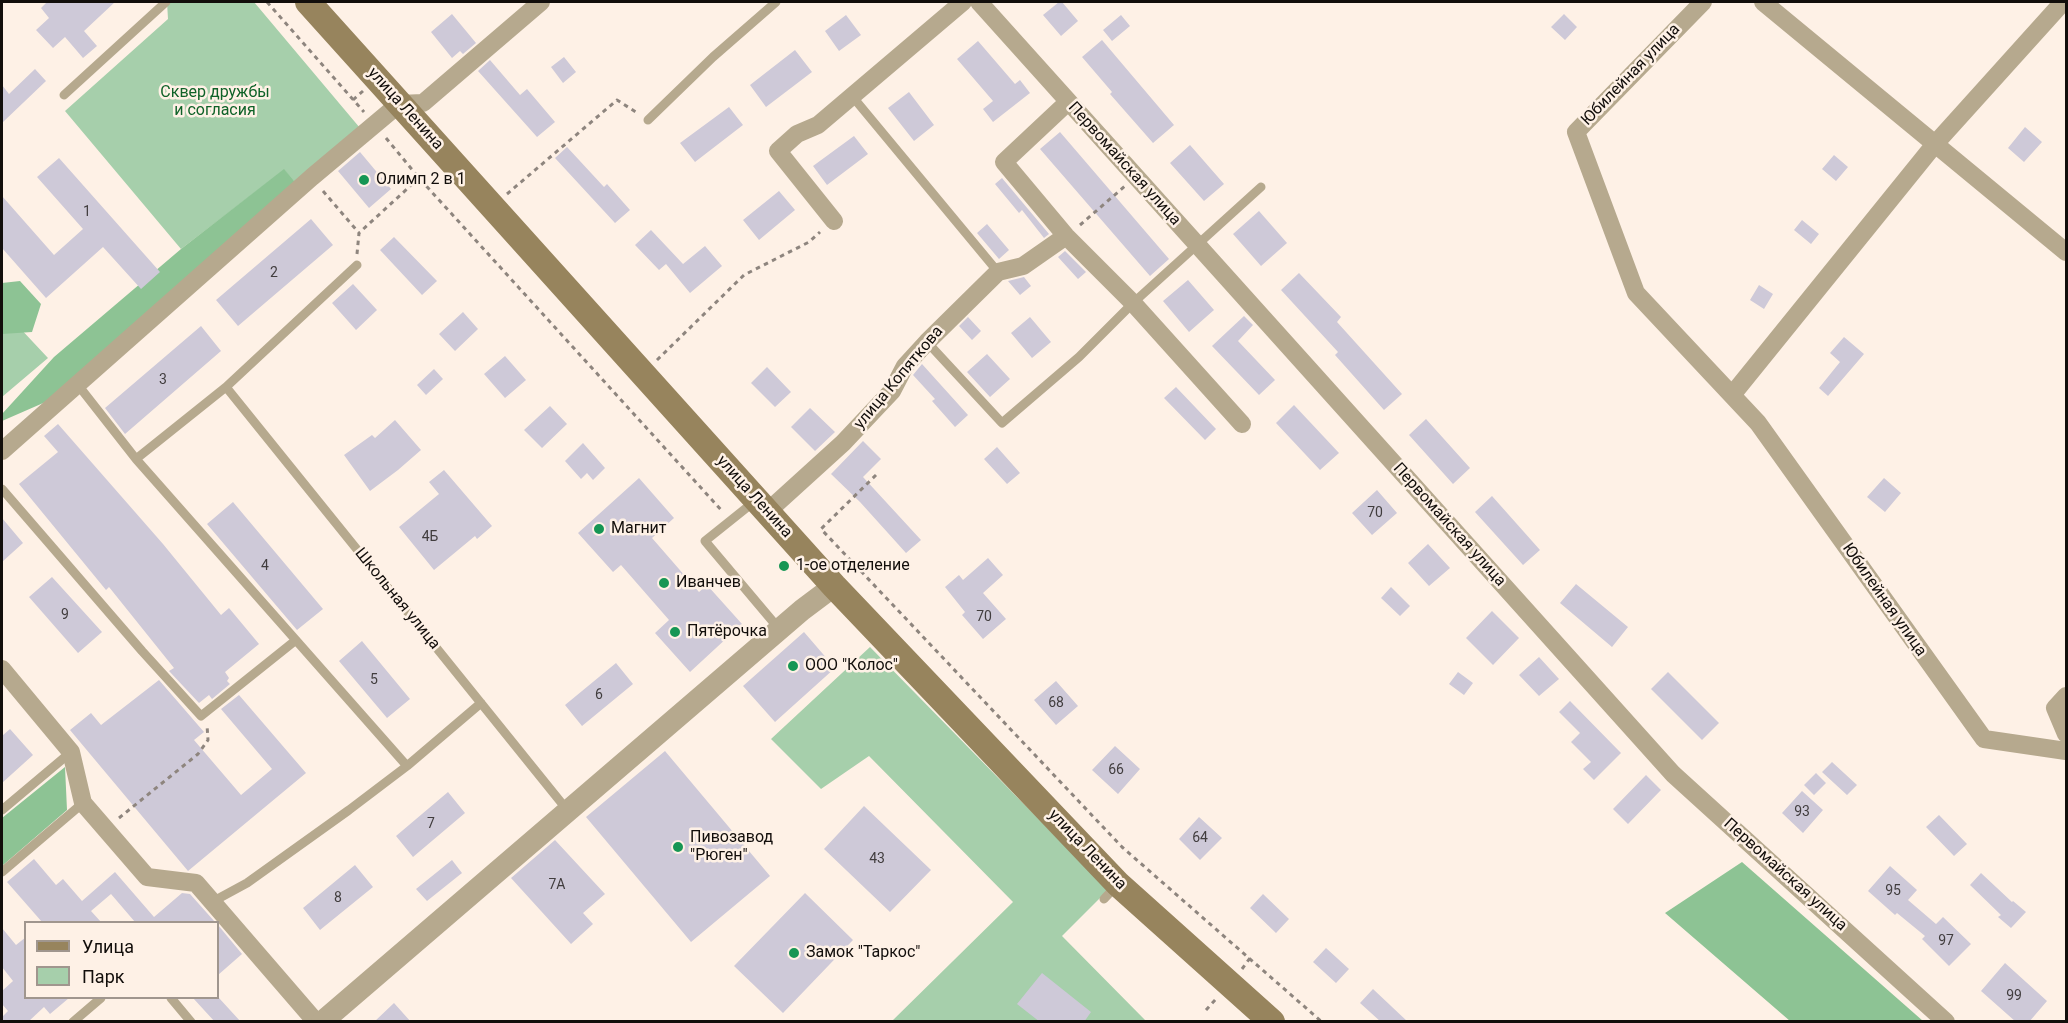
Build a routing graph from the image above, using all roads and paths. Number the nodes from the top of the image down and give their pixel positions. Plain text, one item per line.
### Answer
1 (166, 2) edge
2 (267, 2) edge
3 (308, 2) edge
4 (541, 2) edge
5 (776, 2) edge
6 (963, 2) edge
7 (979, 2) edge
8 (1703, 2) edge
9 (1762, 2) edge
10 (2062, 2) edge
11 (64, 95) dead end
12 (852, 96) junction
13 (1068, 102) junction
14 (399, 104) junction
15 (648, 120) joint
16 (375, 124) junction
17 (1935, 144) junction
18 (312, 177) junction
19 (1136, 177) junction
20 (418, 178) junction
21 (1262, 188) dead end
22 (492, 207) junction
23 (834, 221) joint
24 (359, 233) junction
25 (1066, 236) junction
26 (1197, 244) junction
27 (2067, 252) edge
28 (357, 265) joint
29 (998, 272) junction
30 (1133, 303) junction
31 (927, 342) junction
32 (643, 374) junction
33 (78, 385) junction
34 (226, 387) junction
35 (1732, 395) junction
36 (1242, 424) dead end
37 (2, 451) edge
38 (136, 459) junction
39 (876, 475) dead end
40 (2, 489) edge
41 (762, 505) junction
42 (730, 520) junction
43 (834, 586) junction
44 (780, 630) junction
45 (296, 640) junction
46 (4, 676) edge
47 (2067, 696) edge
48 (481, 703) junction
49 (201, 716) junction
50 (2067, 734) edge
51 (2067, 751) edge
52 (71, 752) junction
53 (407, 766) junction
54 (83, 804) junction
55 (2, 810) edge
56 (568, 811) junction
57 (106, 829) junction
58 (2, 872) edge
59 (212, 902) junction
60 (100, 999) edge
61 (172, 999) edge
62 (1261, 1018) edge
63 (73, 1022) edge
64 (191, 1022) edge
65 (316, 1022) edge
66 (322, 1022) edge
67 (1322, 1022) edge
68 (1946, 1022) edge

1 - 11 lane
2 - 16 path
3 - 14 main road, улица Ленина
4 - 14 street
5 - 15 lane
6 - 12 street
7 - 13 street, Первомайская улица
8 - 35 street, Юбилейная улица
9 - 17 street
10 - 17 street
12 - 23 street
12 - 29 lane
13 - 19 street, Первомайская улица
13 - 25 street
14 - 16 street
14 - 22 main road, улица Ленина
15 - 22 path
16 - 18 street
16 - 20 path
17 - 27 street
17 - 35 street
18 - 24 path
18 - 33 street
19 - 25 path
19 - 26 street, Первомайская улица
20 - 24 path
20 - 42 path
21 - 26 lane
22 - 32 main road, улица Ленина
23 - 32 path
24 - 28 path
25 - 29 street, улица Копяткова
25 - 30 street
26 - 30 lane
26 - 68 street, Первомайская улица
28 - 34 lane
29 - 31 street, улица Копяткова
30 - 31 lane
30 - 36 street
31 - 41 street, улица Копяткова
32 - 41 main road, улица Ленина
33 - 37 street
33 - 38 lane
34 - 38 lane
34 - 48 lane, Школьная улица
35 - 51 street, Юбилейная улица
38 - 45 lane
39 - 67 path
40 - 49 lane
41 - 42 lane
41 - 43 main road, улица Ленина
42 - 44 lane
43 - 44 street
43 - 62 main road, улица Ленина
44 - 56 street
45 - 49 lane
45 - 53 lane
46 - 52 street
47 - 50 street
48 - 53 lane
48 - 56 lane, Школьная улица
49 - 57 path
52 - 54 street
52 - 55 lane
53 - 59 lane
54 - 57 street
54 - 58 lane
56 - 66 street
57 - 59 street
59 - 65 street
60 - 63 lane
61 - 64 lane

